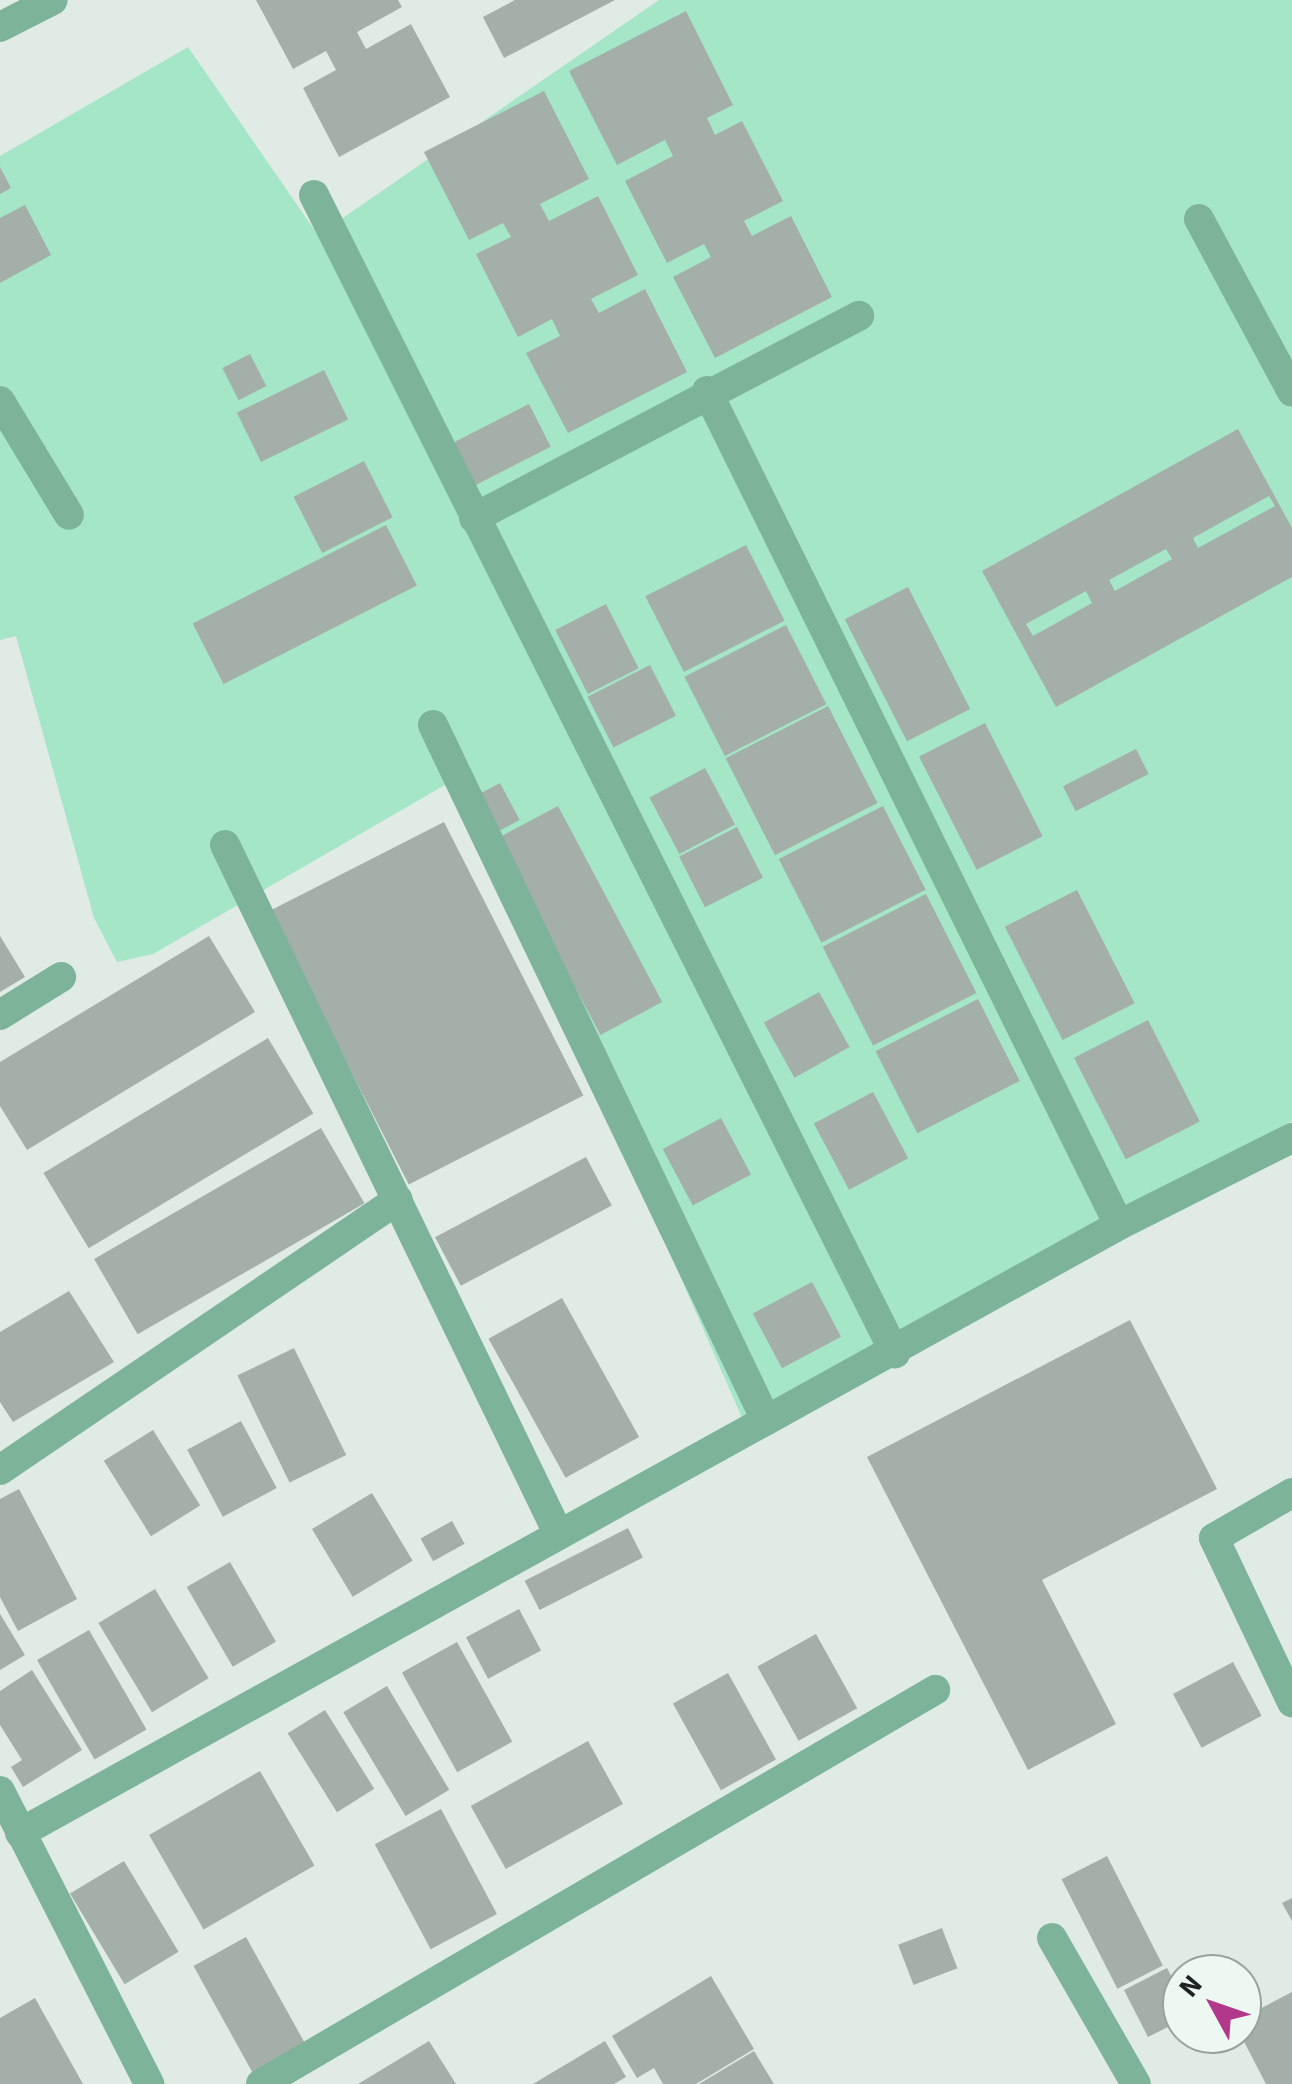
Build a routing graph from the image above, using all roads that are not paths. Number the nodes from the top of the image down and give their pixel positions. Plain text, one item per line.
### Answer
1 (52, 0) edge
2 (0, 27) edge
3 (314, 195) dead end
4 (1199, 219) dead end
5 (859, 316) dead end
6 (707, 392) junction
7 (1292, 392) edge
8 (0, 401) edge
9 (69, 515) dead end
10 (474, 518) junction
11 (433, 725) dead end
12 (225, 845) dead end
13 (62, 977) dead end
14 (0, 1015) edge
15 (1292, 1138) edge
16 (398, 1200) junction
17 (1120, 1224) junction
18 (894, 1353) junction
19 (766, 1420) junction
20 (0, 1470) edge
21 (1292, 1493) edge
22 (558, 1533) junction
23 (936, 1690) dead end
24 (1292, 1702) edge
25 (0, 1791) edge
26 (20, 1833) junction
27 (1052, 1938) dead end
28 (148, 2084) edge
29 (261, 2084) edge
30 (1136, 2084) edge

1 - 2 street
3 - 10 street
4 - 7 street
5 - 6 street
6 - 10 street
6 - 17 street
8 - 9 street
10 - 18 street
11 - 19 street
12 - 16 street
13 - 14 street
15 - 17 street
16 - 20 street
16 - 22 street
17 - 18 street
18 - 19 street
19 - 22 street
21 - 24 street
22 - 26 street
23 - 29 street
25 - 26 street
26 - 28 street
27 - 30 street

